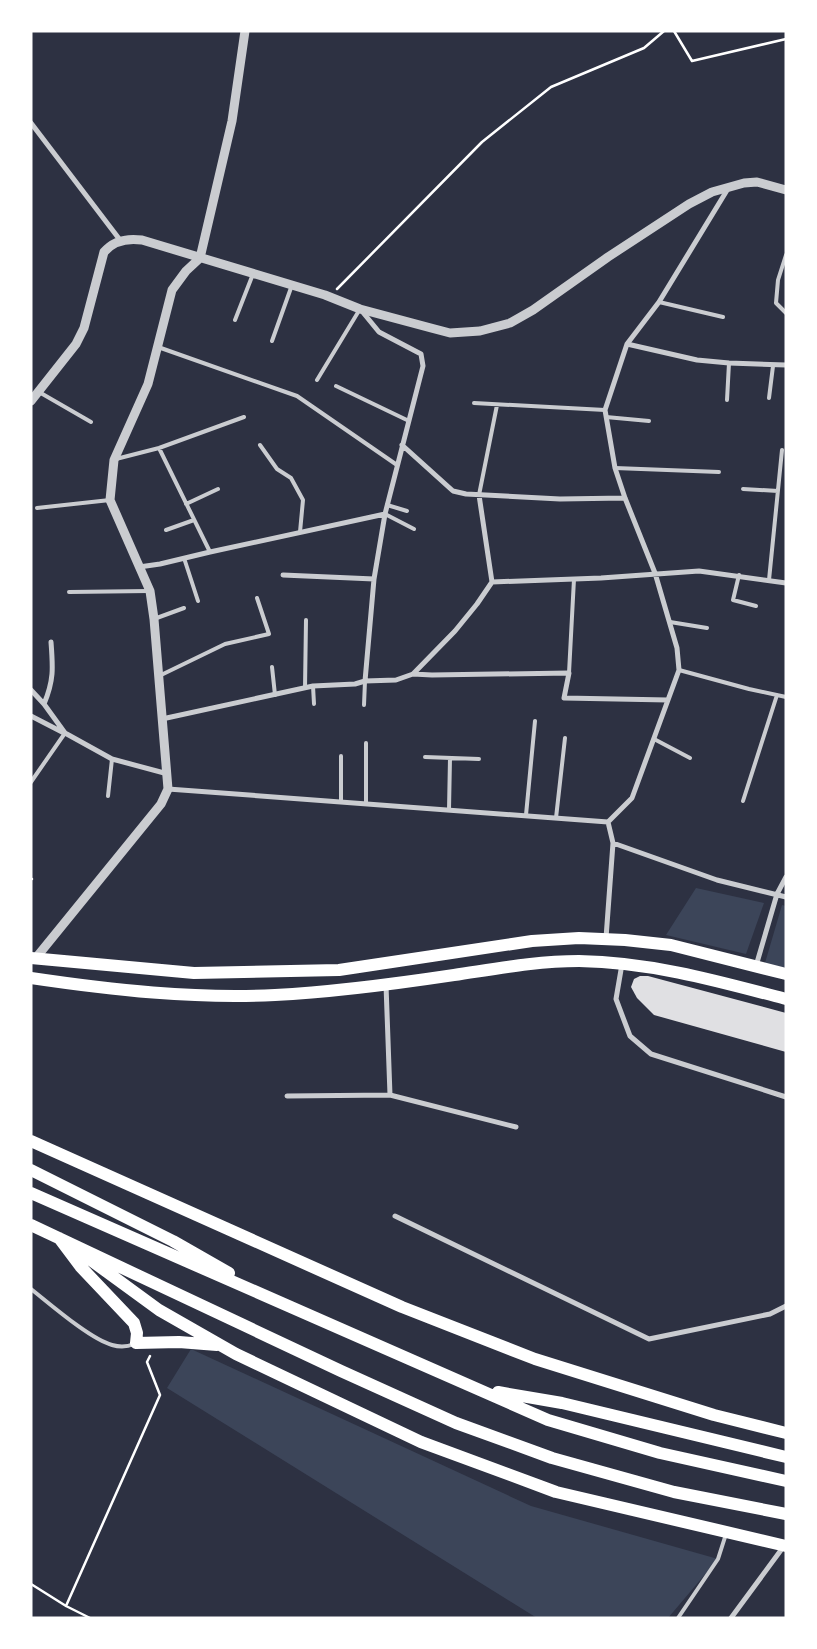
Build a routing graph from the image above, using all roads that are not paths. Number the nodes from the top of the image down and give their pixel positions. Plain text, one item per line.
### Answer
1 (245, 31) edge
2 (31, 123) edge
3 (730, 187) junction
4 (786, 190) edge
5 (120, 240) junction
6 (786, 255) edge
7 (200, 258) junction
8 (253, 274) junction
9 (292, 285) junction
10 (658, 302) junction
11 (360, 309) junction
12 (786, 313) edge
13 (723, 317) dead end
14 (235, 320) dead end
15 (272, 341) dead end
16 (627, 344) junction
17 (158, 347) junction
18 (729, 364) junction
19 (786, 365) edge
20 (773, 366) junction
21 (317, 380) dead end
22 (336, 386) dead end
23 (39, 392) junction
24 (769, 398) dead end
25 (727, 400) dead end
26 (31, 401) edge
27 (474, 403) dead end
28 (497, 405) junction
29 (605, 410) junction
30 (244, 416) dead end
31 (606, 417) junction
32 (649, 420) dead end
33 (409, 421) junction
34 (91, 422) dead end
35 (260, 445) dead end
36 (402, 445) junction
37 (159, 448) junction
38 (782, 450) dead end
39 (114, 460) junction
40 (397, 465) junction
41 (615, 468) junction
42 (719, 472) dead end
43 (218, 489) dead end
44 (743, 489) dead end
45 (778, 491) junction
46 (480, 495) junction
47 (625, 498) junction
48 (110, 500) junction
49 (186, 504) junction
50 (387, 505) junction
51 (37, 508) dead end
52 (407, 511) dead end
53 (385, 514) junction
54 (194, 520) junction
55 (414, 529) dead end
56 (166, 530) dead end
57 (300, 532) junction
58 (210, 552) junction
59 (184, 558) junction
60 (139, 567) junction
61 (655, 573) junction
62 (283, 575) dead end
63 (739, 575) junction
64 (574, 579) junction
65 (374, 580) junction
66 (769, 580) junction
67 (492, 582) junction
68 (786, 583) edge
69 (150, 591) junction
70 (69, 592) dead end
71 (257, 598) dead end
72 (198, 601) dead end
73 (756, 606) dead end
74 (184, 608) dead end
75 (154, 618) junction
76 (306, 620) dead end
77 (670, 622) junction
78 (707, 628) dead end
79 (51, 642) dead end
80 (272, 667) dead end
81 (679, 670) junction
82 (569, 673) junction
83 (413, 674) junction
84 (159, 676) junction
85 (365, 681) junction
86 (313, 686) junction
87 (305, 688) junction
88 (31, 690) edge
89 (275, 694) junction
90 (777, 696) junction
91 (786, 697) edge
92 (668, 700) junction
93 (44, 704) junction
94 (314, 704) dead end
95 (364, 705) dead end
96 (31, 716) edge
97 (162, 719) junction
98 (535, 721) dead end
99 (65, 733) junction
100 (565, 738) dead end
101 (654, 739) junction
102 (366, 742) dead end
103 (341, 756) dead end
104 (425, 757) dead end
105 (450, 758) junction
106 (479, 758) dead end
107 (690, 758) dead end
108 (112, 759) junction
109 (168, 774) junction
110 (31, 782) edge
111 (168, 789) junction
112 (108, 796) dead end
113 (743, 801) dead end
114 (341, 802) junction
115 (366, 804) junction
116 (449, 810) junction
117 (526, 816) junction
118 (556, 818) junction
119 (608, 822) junction
120 (613, 843) junction
121 (786, 877) edge
122 (777, 894) junction
123 (786, 896) edge
124 (606, 939) junction
125 (32, 960) edge
126 (622, 963) junction
127 (756, 967) junction
128 (786, 974) edge
129 (31, 978) edge
130 (386, 985) junction
131 (786, 999) edge
132 (390, 1095) junction
133 (287, 1096) dead end
134 (786, 1097) edge
135 (516, 1127) dead end
136 (31, 1141) edge
137 (31, 1170) edge
138 (31, 1194) edge
139 (395, 1216) dead end
140 (31, 1225) edge
141 (57, 1236) junction
142 (31, 1290) edge
143 (786, 1306) edge
144 (297, 1310) junction
145 (136, 1343) junction
146 (220, 1345) junction
147 (478, 1389) junction
148 (786, 1433) edge
149 (786, 1457) edge
150 (786, 1480) edge
151 (786, 1514) edge
152 (727, 1532) junction
153 (785, 1546) edge
154 (678, 1618) edge
155 (731, 1618) edge

1 - 7 street
2 - 5 street
3 - 4 street
3 - 10 street
3 - 11 street
5 - 7 street
5 - 23 street
6 - 12 lane
7 - 8 street
7 - 17 street
8 - 9 street
8 - 14 lane
9 - 11 street
9 - 15 lane
10 - 13 lane
10 - 16 street
11 - 21 lane
11 - 33 street
16 - 18 street
16 - 29 street
17 - 39 street
17 - 40 lane
18 - 20 street
18 - 25 lane
19 - 20 street
20 - 24 lane
22 - 33 lane
23 - 26 street
23 - 34 lane
27 - 28 lane
28 - 29 lane
28 - 46 lane
29 - 31 street
30 - 37 lane
31 - 32 lane
31 - 41 street
33 - 36 street
35 - 57 lane
36 - 40 street
36 - 46 street
37 - 39 lane
37 - 49 lane
38 - 45 lane
39 - 48 street
40 - 50 street
41 - 42 lane
41 - 47 street
43 - 49 lane
44 - 45 lane
45 - 66 lane
46 - 47 street
46 - 67 street
47 - 61 street
48 - 51 lane
48 - 60 street
49 - 54 lane
50 - 52 lane
50 - 53 street
53 - 55 lane
53 - 57 street
53 - 65 street
54 - 56 lane
54 - 58 lane
57 - 58 street
58 - 59 street
59 - 60 street
59 - 72 lane
60 - 69 street
61 - 63 street
61 - 64 street
61 - 77 street
62 - 65 street
63 - 66 street
63 - 73 lane
64 - 67 street
64 - 82 lane
65 - 85 street
66 - 68 street
67 - 83 street
69 - 70 lane
69 - 75 street
71 - 84 lane
74 - 75 lane
75 - 84 street
76 - 87 lane
77 - 78 lane
77 - 81 street
79 - 93 street
80 - 89 lane
81 - 90 lane
81 - 92 street
82 - 83 street
82 - 92 street
83 - 85 street
84 - 97 street
85 - 86 street
85 - 95 lane
86 - 87 street
86 - 94 lane
87 - 89 street
88 - 93 street
89 - 97 street
90 - 91 lane
90 - 113 lane
92 - 101 street
93 - 99 street
96 - 99 street
97 - 109 street
98 - 117 lane
99 - 108 street
99 - 110 lane
100 - 118 lane
101 - 107 lane
101 - 119 street
102 - 115 lane
103 - 114 lane
104 - 105 lane
105 - 106 lane
105 - 116 lane
108 - 109 street
108 - 112 lane
109 - 111 street
111 - 114 street
111 - 125 street
114 - 115 street
115 - 116 street
116 - 117 street
117 - 118 street
118 - 119 street
119 - 120 street
120 - 122 street
120 - 124 street
121 - 122 street
122 - 123 street
122 - 127 street
124 - 125 main road
124 - 127 main road
126 - 130 main road
126 - 131 main road
126 - 134 street
127 - 128 main road
129 - 130 main road
130 - 132 street
132 - 133 street
132 - 135 street
136 - 148 main road
137 - 144 main road
138 - 144 main road
139 - 143 street
140 - 141 main road
141 - 145 main road
141 - 146 main road
141 - 151 main road
142 - 145 lane
144 - 147 main road
145 - 146 main road
146 - 152 main road
147 - 149 main road
147 - 150 main road
152 - 153 main road
152 - 154 lane
153 - 155 street

